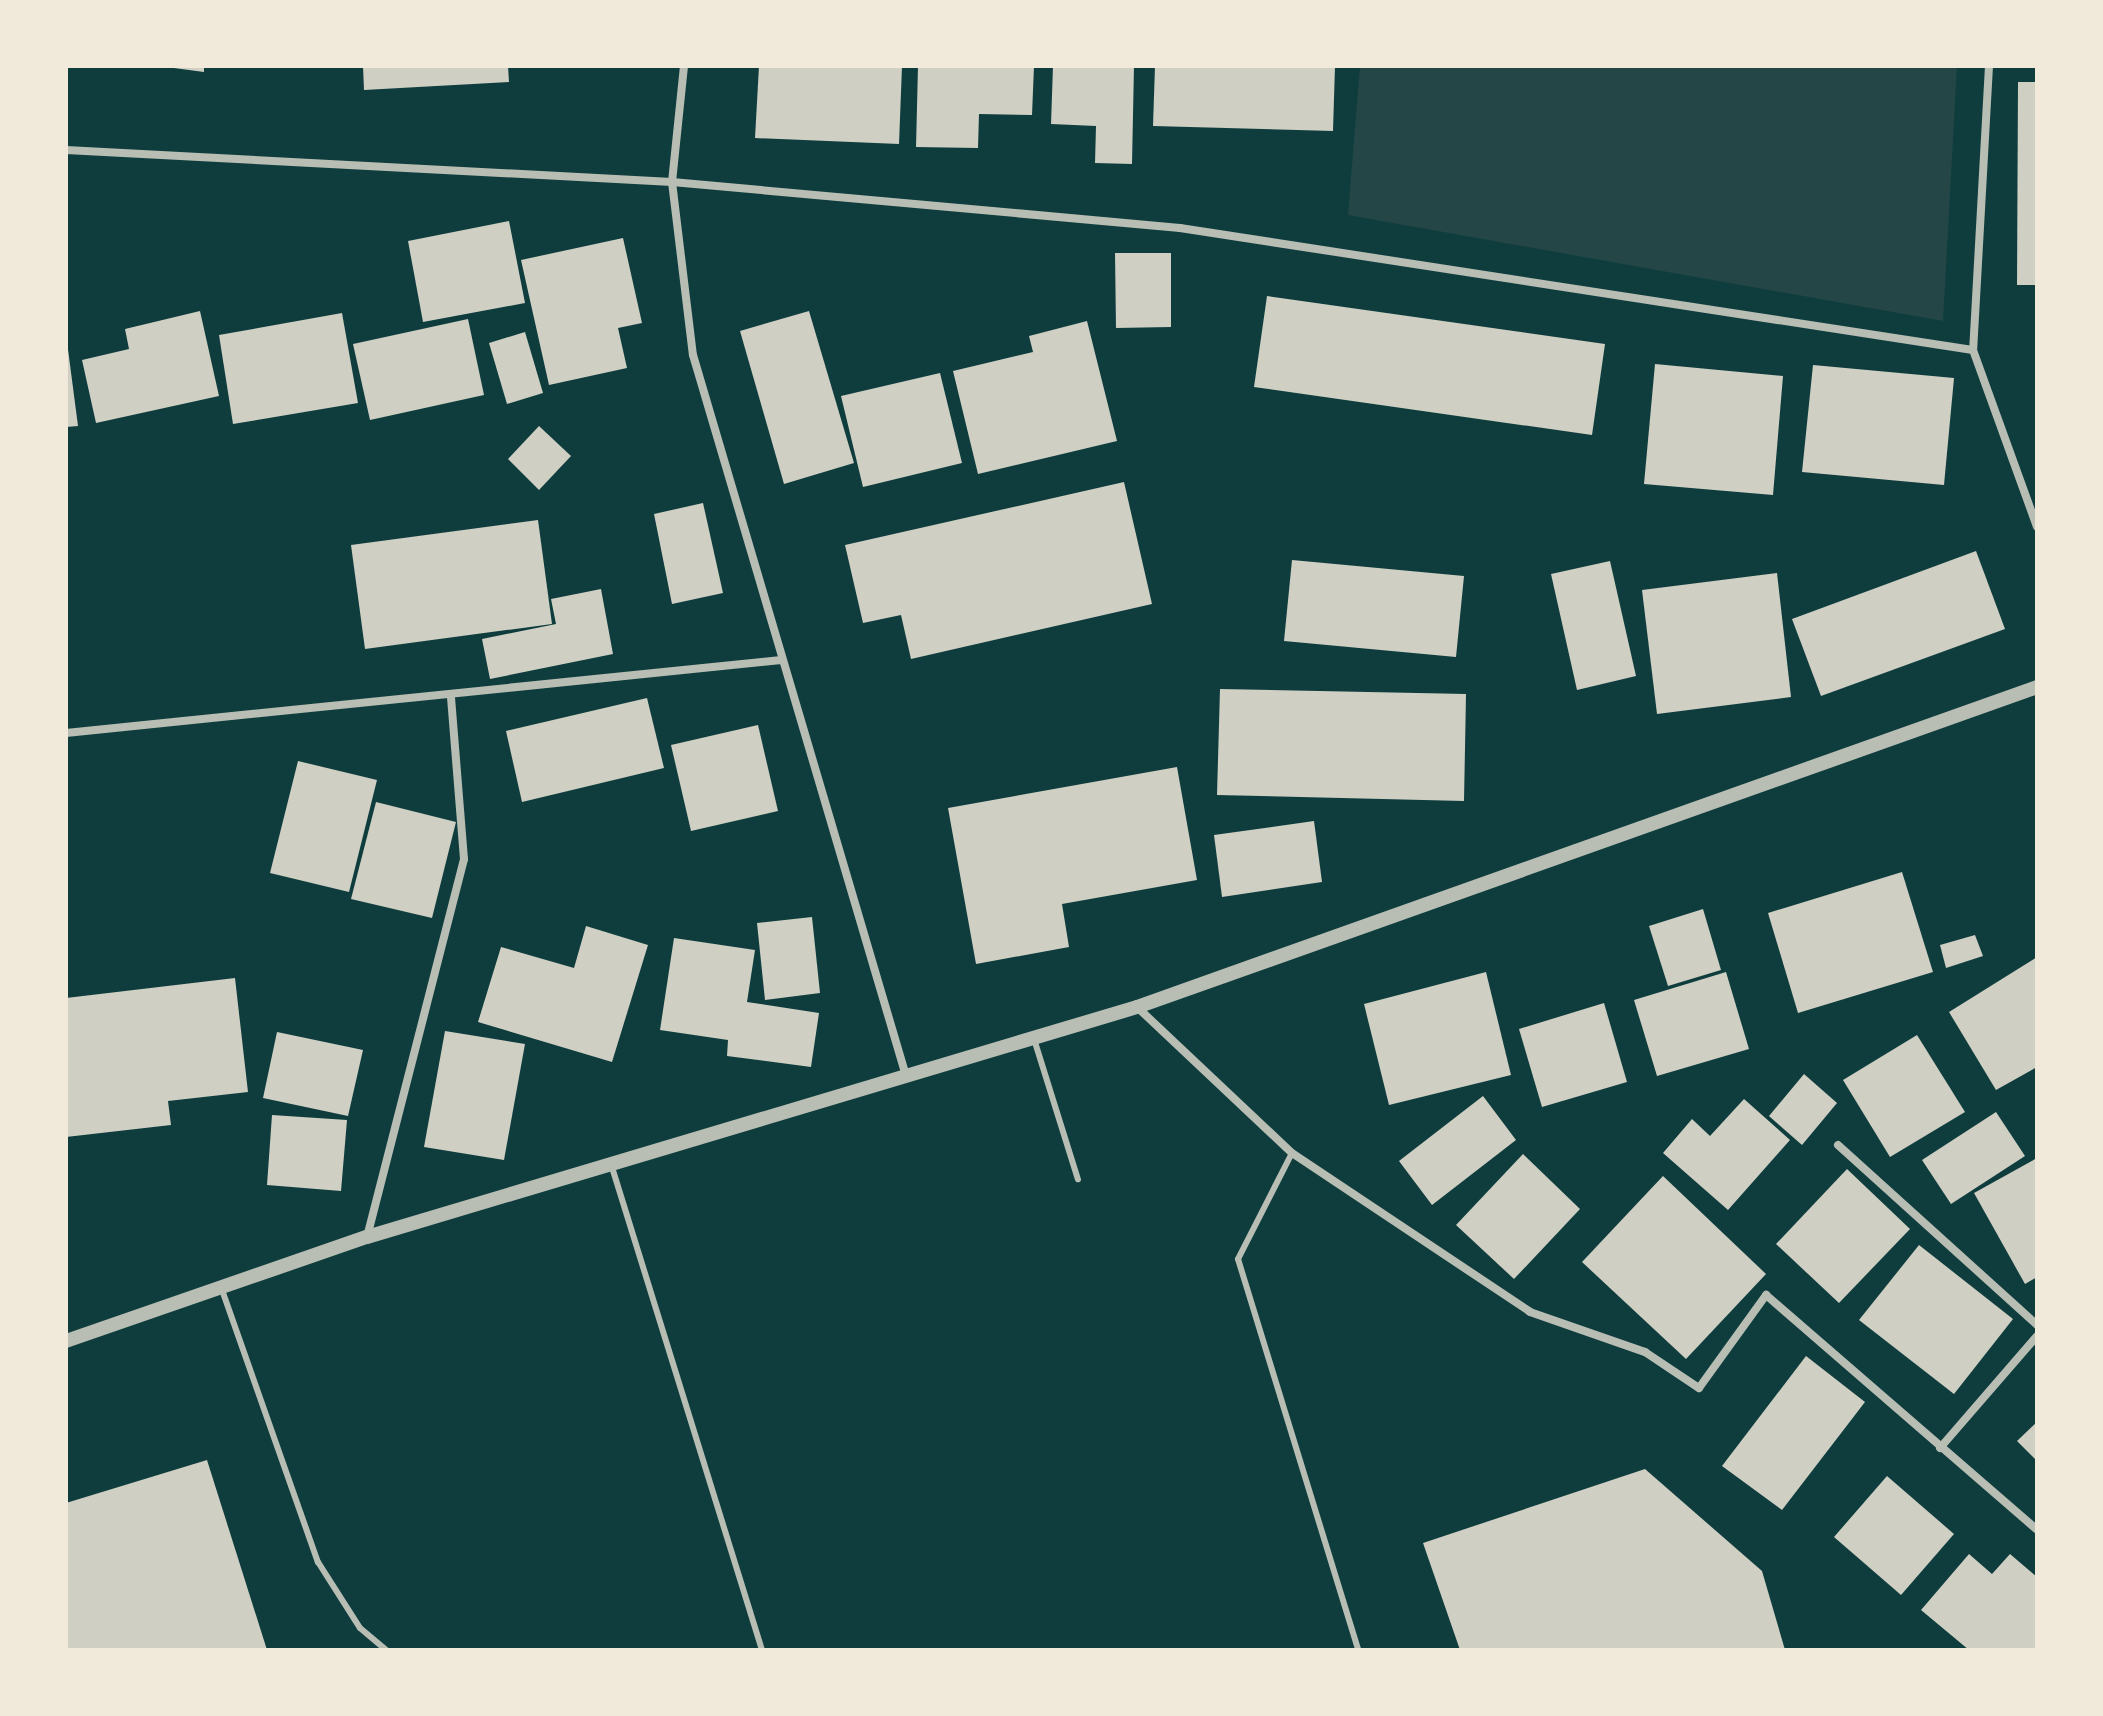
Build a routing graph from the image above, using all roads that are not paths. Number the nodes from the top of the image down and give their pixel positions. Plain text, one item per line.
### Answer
1 (684, 66) edge
2 (1989, 66) edge
3 (66, 150) edge
4 (672, 182) junction
5 (1973, 350) junction
6 (2037, 527) edge
7 (781, 660) junction
8 (2037, 687) edge
9 (451, 697) junction
10 (66, 733) edge
11 (1137, 1007) junction
12 (1034, 1039) junction
13 (907, 1078) junction
14 (1838, 1145) dead end
15 (1292, 1153) junction
16 (611, 1164) junction
17 (1078, 1179) dead end
18 (367, 1237) junction
19 (221, 1287) junction
20 (2037, 1325) edge
21 (2037, 1336) edge
22 (66, 1341) edge
23 (1940, 1448) junction
24 (2037, 1530) edge
25 (386, 1650) edge
26 (762, 1650) edge
27 (1358, 1650) edge

1 - 4 street
2 - 5 street
3 - 4 street
4 - 5 street
4 - 7 street
5 - 6 street
7 - 9 street
7 - 13 street
8 - 11 street
9 - 10 street
9 - 18 street
11 - 12 street
11 - 15 street
12 - 13 street
12 - 17 lane
13 - 16 street
14 - 20 street
15 - 23 street
15 - 27 lane
16 - 18 street
16 - 26 lane
18 - 19 street
19 - 22 street
19 - 25 lane
21 - 23 street
23 - 24 street

